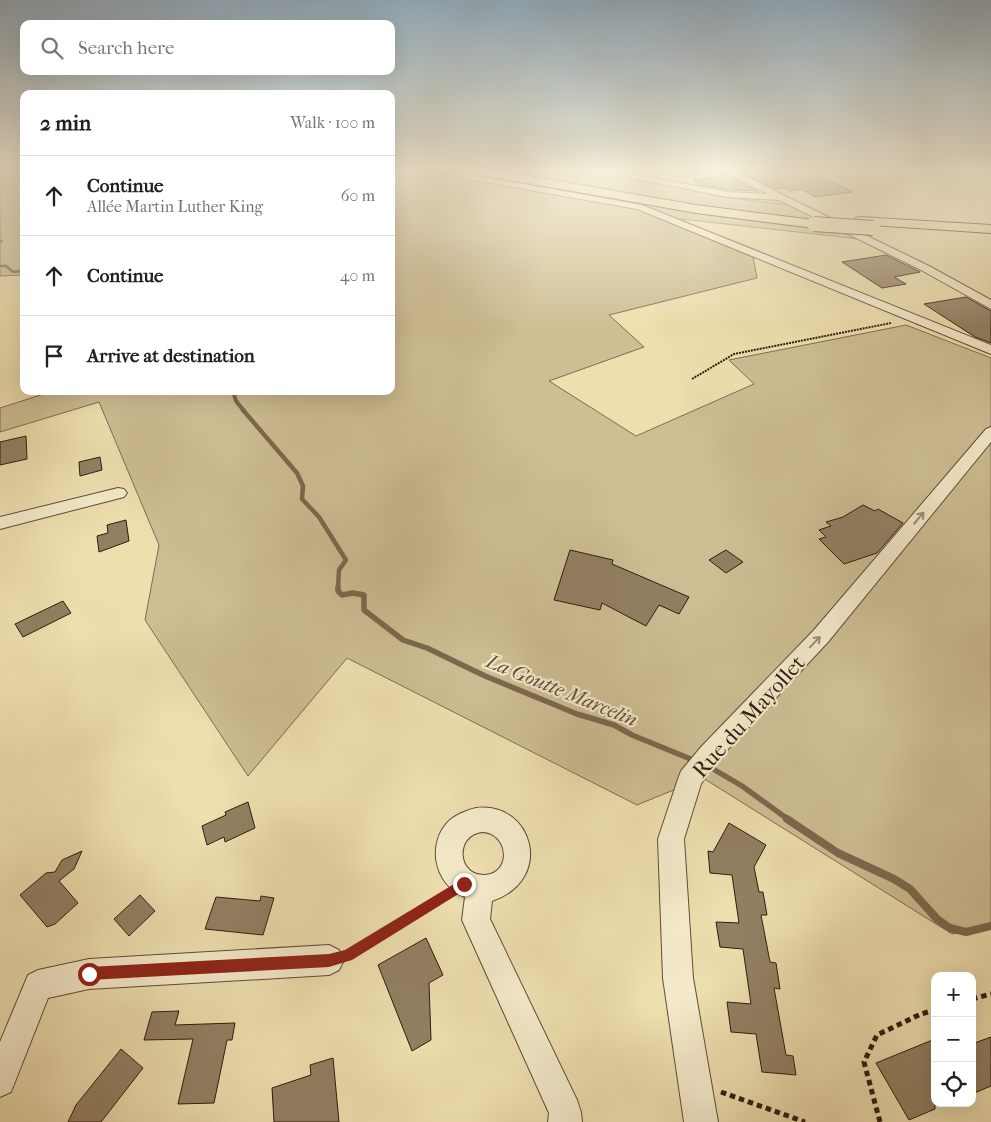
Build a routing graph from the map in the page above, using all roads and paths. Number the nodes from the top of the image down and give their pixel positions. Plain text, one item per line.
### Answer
1 (680, 223) edge
2 (834, 223) edge
3 (844, 223) edge
4 (867, 225) junction
5 (991, 229) edge
6 (991, 234) edge
7 (991, 305) edge
8 (914, 318) junction
9 (991, 350) edge
10 (692, 379) dead end
11 (991, 432) edge
12 (118, 493) dead end
13 (0, 523) edge
14 (692, 776) joint
15 (472, 887) joint
16 (329, 960) joint
17 (991, 994) edge
18 (976, 999) edge
19 (931, 1011) edge
20 (0, 1081) edge
21 (716, 1086) dead end
22 (565, 1122) edge
23 (701, 1122) edge
24 (806, 1122) edge
25 (880, 1122) edge

1 - 8 street
2 - 7 street
3 - 4 main road, bridge
4 - 5 main road
4 - 6 main road
8 - 9 street
8 - 10 path
14 -> 11 street, Rue du Mayollet
12 - 13 street
14 - 23 street, Rue du Mayollet
15 - 16 path
15 - 22 street
16 - 20 street
17 - 18 path
19 - 25 path
21 - 24 path

